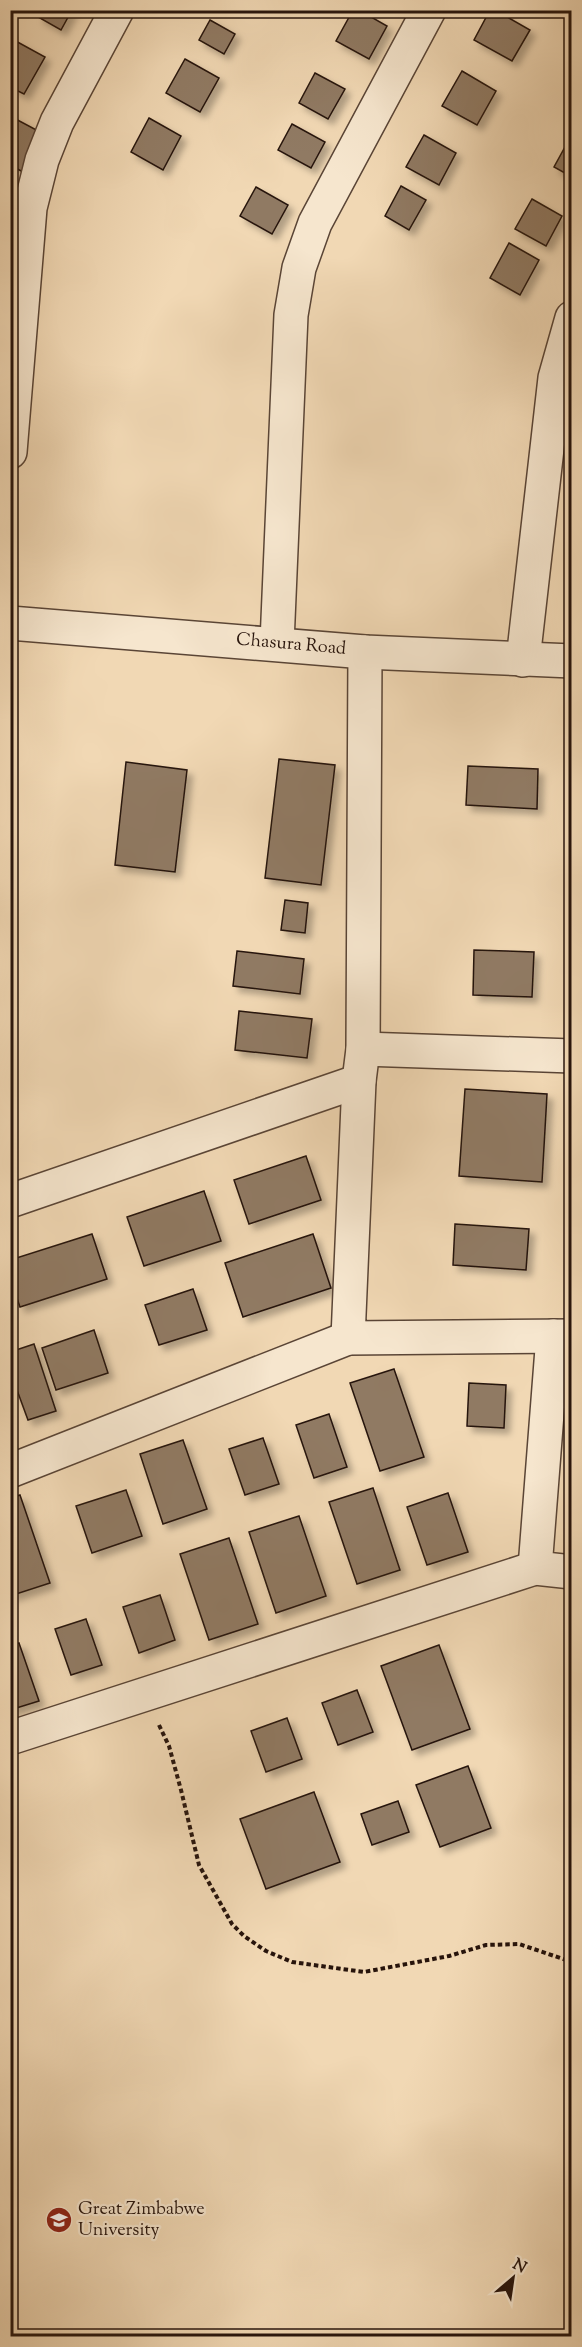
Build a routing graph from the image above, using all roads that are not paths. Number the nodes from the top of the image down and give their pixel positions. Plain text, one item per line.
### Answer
1 (117, 10) edge
2 (429, 10) edge
3 (572, 318) edge
4 (10, 452) edge
5 (10, 623) edge
6 (278, 644) junction
7 (365, 652) junction
8 (524, 660) junction
9 (572, 661) edge
10 (363, 1049) junction
11 (572, 1056) edge
12 (359, 1082) junction
13 (10, 1201) edge
14 (562, 1336) edge
15 (348, 1338) junction
16 (10, 1471) edge
17 (535, 1568) junction
18 (572, 1572) edge
19 (10, 1738) edge

1 - 4 street
2 - 6 street
3 - 8 street
5 - 6 street, Chasura Road
6 - 7 street, Chasura Road
7 - 8 street, Chasura Road
7 - 10 street
8 - 9 street, Chasura Road
10 - 11 street
10 - 12 street
12 - 13 street
12 - 15 street
14 - 15 street
14 - 17 street
15 - 16 street
17 - 18 street
17 - 19 street

